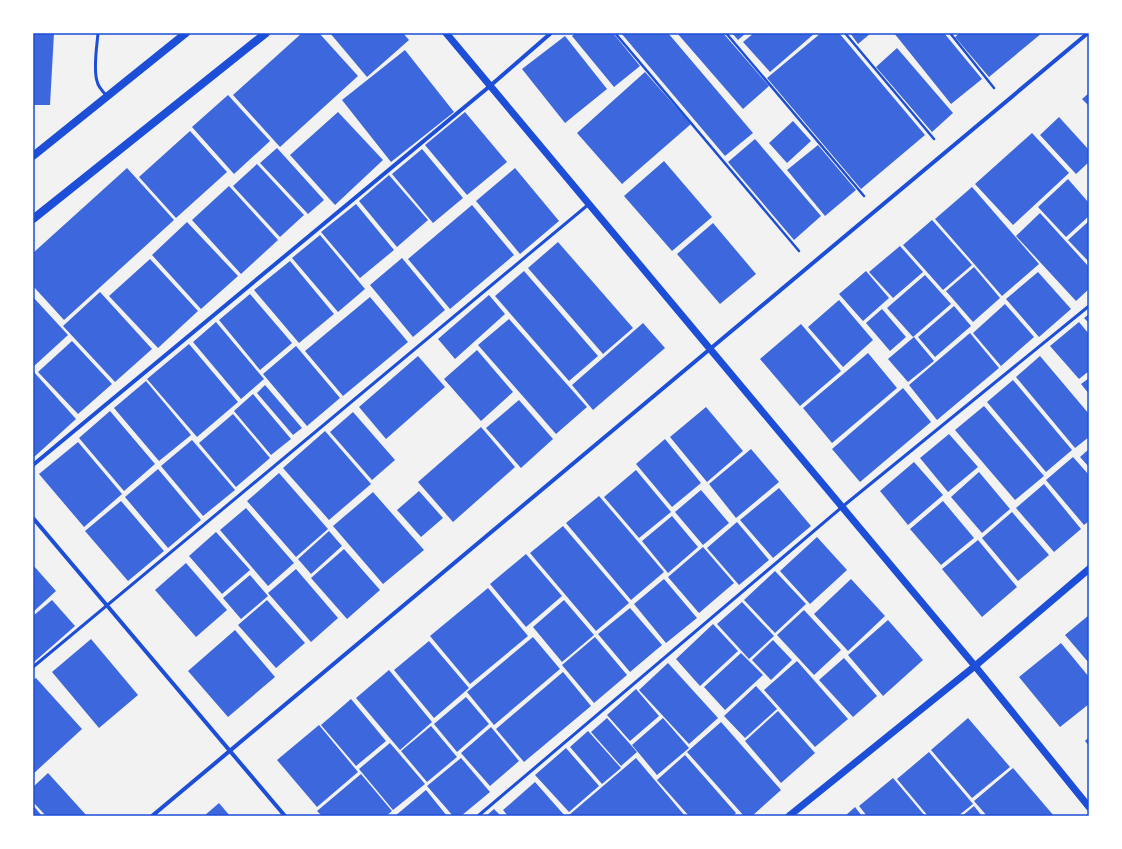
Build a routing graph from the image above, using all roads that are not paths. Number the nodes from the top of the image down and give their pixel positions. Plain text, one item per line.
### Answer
1 (98, 33) edge
2 (186, 33) edge
3 (266, 33) edge
4 (446, 33) edge
5 (551, 33) edge
6 (1088, 33) edge
7 (490, 86) junction
8 (107, 96) junction
9 (33, 156) edge
10 (589, 204) junction
11 (33, 219) edge
12 (1089, 306) edge
13 (710, 349) junction
14 (33, 465) edge
15 (842, 507) junction
16 (33, 518) edge
17 (1089, 569) edge
18 (107, 605) junction
19 (975, 666) junction
20 (33, 667) edge
21 (230, 751) junction
22 (1089, 807) edge
23 (152, 816) edge
24 (285, 816) edge
25 (478, 816) edge
26 (789, 816) edge

1 - 8 lane
2 - 8 main road
3 - 11 main road
4 - 7 street
5 - 7 street
6 - 13 street
7 - 10 street
7 - 14 street
8 - 9 main road
10 - 13 street
10 - 18 lane
12 - 15 lane
13 - 15 street
13 - 21 street
15 - 19 street
15 - 25 lane
16 - 18 street
17 - 19 street
18 - 20 lane
18 - 21 street
19 - 22 street
19 - 26 street
21 - 23 street
21 - 24 street

